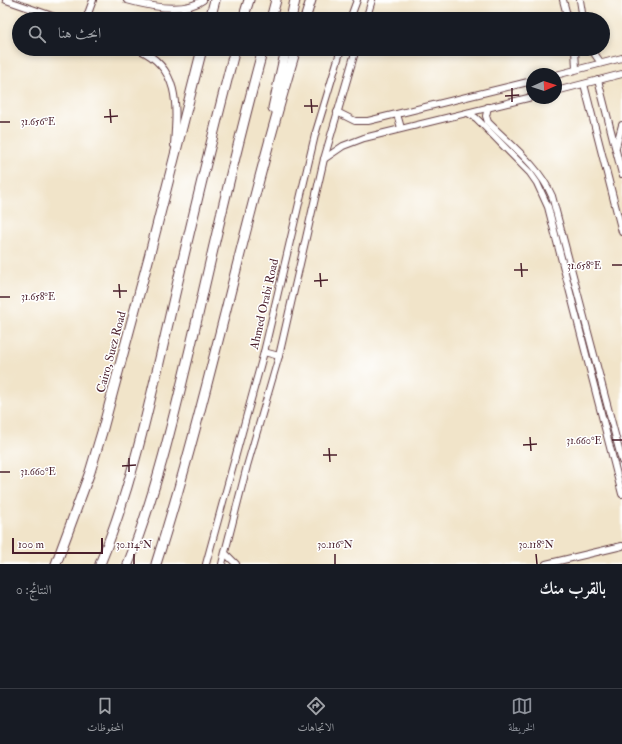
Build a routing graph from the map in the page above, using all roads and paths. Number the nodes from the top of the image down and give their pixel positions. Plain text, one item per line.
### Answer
1 (6, 0) edge
2 (93, 0) edge
3 (127, 0) edge
4 (202, 0) edge
5 (215, 0) edge
6 (248, 0) edge
7 (276, 0) edge
8 (295, 0) edge
9 (311, 0) edge
10 (357, 0) edge
11 (372, 0) edge
12 (563, 0) edge
13 (580, 0) edge
14 (41, 12) edge
15 (89, 12) edge
16 (212, 12) edge
17 (245, 12) edge
18 (273, 12) edge
19 (292, 12) edge
20 (307, 12) edge
21 (353, 12) edge
22 (368, 12) edge
23 (566, 12) edge
24 (582, 12) edge
25 (150, 56) edge
26 (200, 56) edge
27 (233, 56) edge
28 (261, 56) edge
29 (284, 56) edge
30 (294, 56) edge
31 (339, 56) edge
32 (354, 56) edge
33 (575, 56) edge
34 (596, 56) edge
35 (622, 58) edge
36 (601, 63) junction
37 (576, 70) junction
38 (562, 73) edge
39 (622, 74) edge
40 (598, 80) junction
41 (526, 82) edge
42 (584, 84) junction
43 (562, 90) edge
44 (526, 98) edge
45 (488, 107) junction
46 (337, 112) junction
47 (468, 113) junction
48 (397, 114) junction
49 (622, 125) edge
50 (400, 128) junction
51 (268, 147) junction
52 (616, 149) junction
53 (324, 159) junction
54 (173, 162) junction
55 (622, 174) edge
56 (622, 232) edge
57 (264, 352) junction
58 (279, 356) junction
59 (622, 461) edge
60 (622, 494) edge
61 (622, 546) edge
62 (225, 553) junction
63 (56, 564) edge
64 (100, 564) edge
65 (128, 564) edge
66 (156, 564) edge
67 (206, 564) edge
68 (222, 564) edge
69 (236, 564) edge
70 (546, 564) edge

1 - 14 street
2 - 15 street
3 - 4 street
5 - 16 highway
6 - 17 highway
7 - 18 highway
8 - 19 highway
9 - 20 highway
10 - 21 street
11 - 22 street
12 - 23 street
13 - 24 street
25 - 54 street
26 - 54 highway, Cairo, Suez Road
27 - 64 highway
28 - 65 highway
29 - 51 highway
30 - 51 highway
31 - 57 street, Ahmed Orabi Road
32 - 46 street
33 - 37 street
34 - 36 street
35 - 36 street
36 - 37 street
37 - 38 street
39 - 40 street
40 - 42 street
40 - 52 street
41 - 48 street
42 - 43 street
42 - 56 street
44 - 45 street
45 - 47 street
45 - 59 street
46 - 48 street
46 - 53 street
47 - 50 street
47 - 60 street
48 - 50 street
49 - 52 street
50 - 53 street
51 - 66 highway
52 - 55 street
53 - 58 street
54 - 63 highway, Cairo, Suez Road
57 - 58 street
57 - 67 street, Ahmed Orabi Road
58 - 62 street
61 - 70 street
62 - 68 street
62 - 69 street

